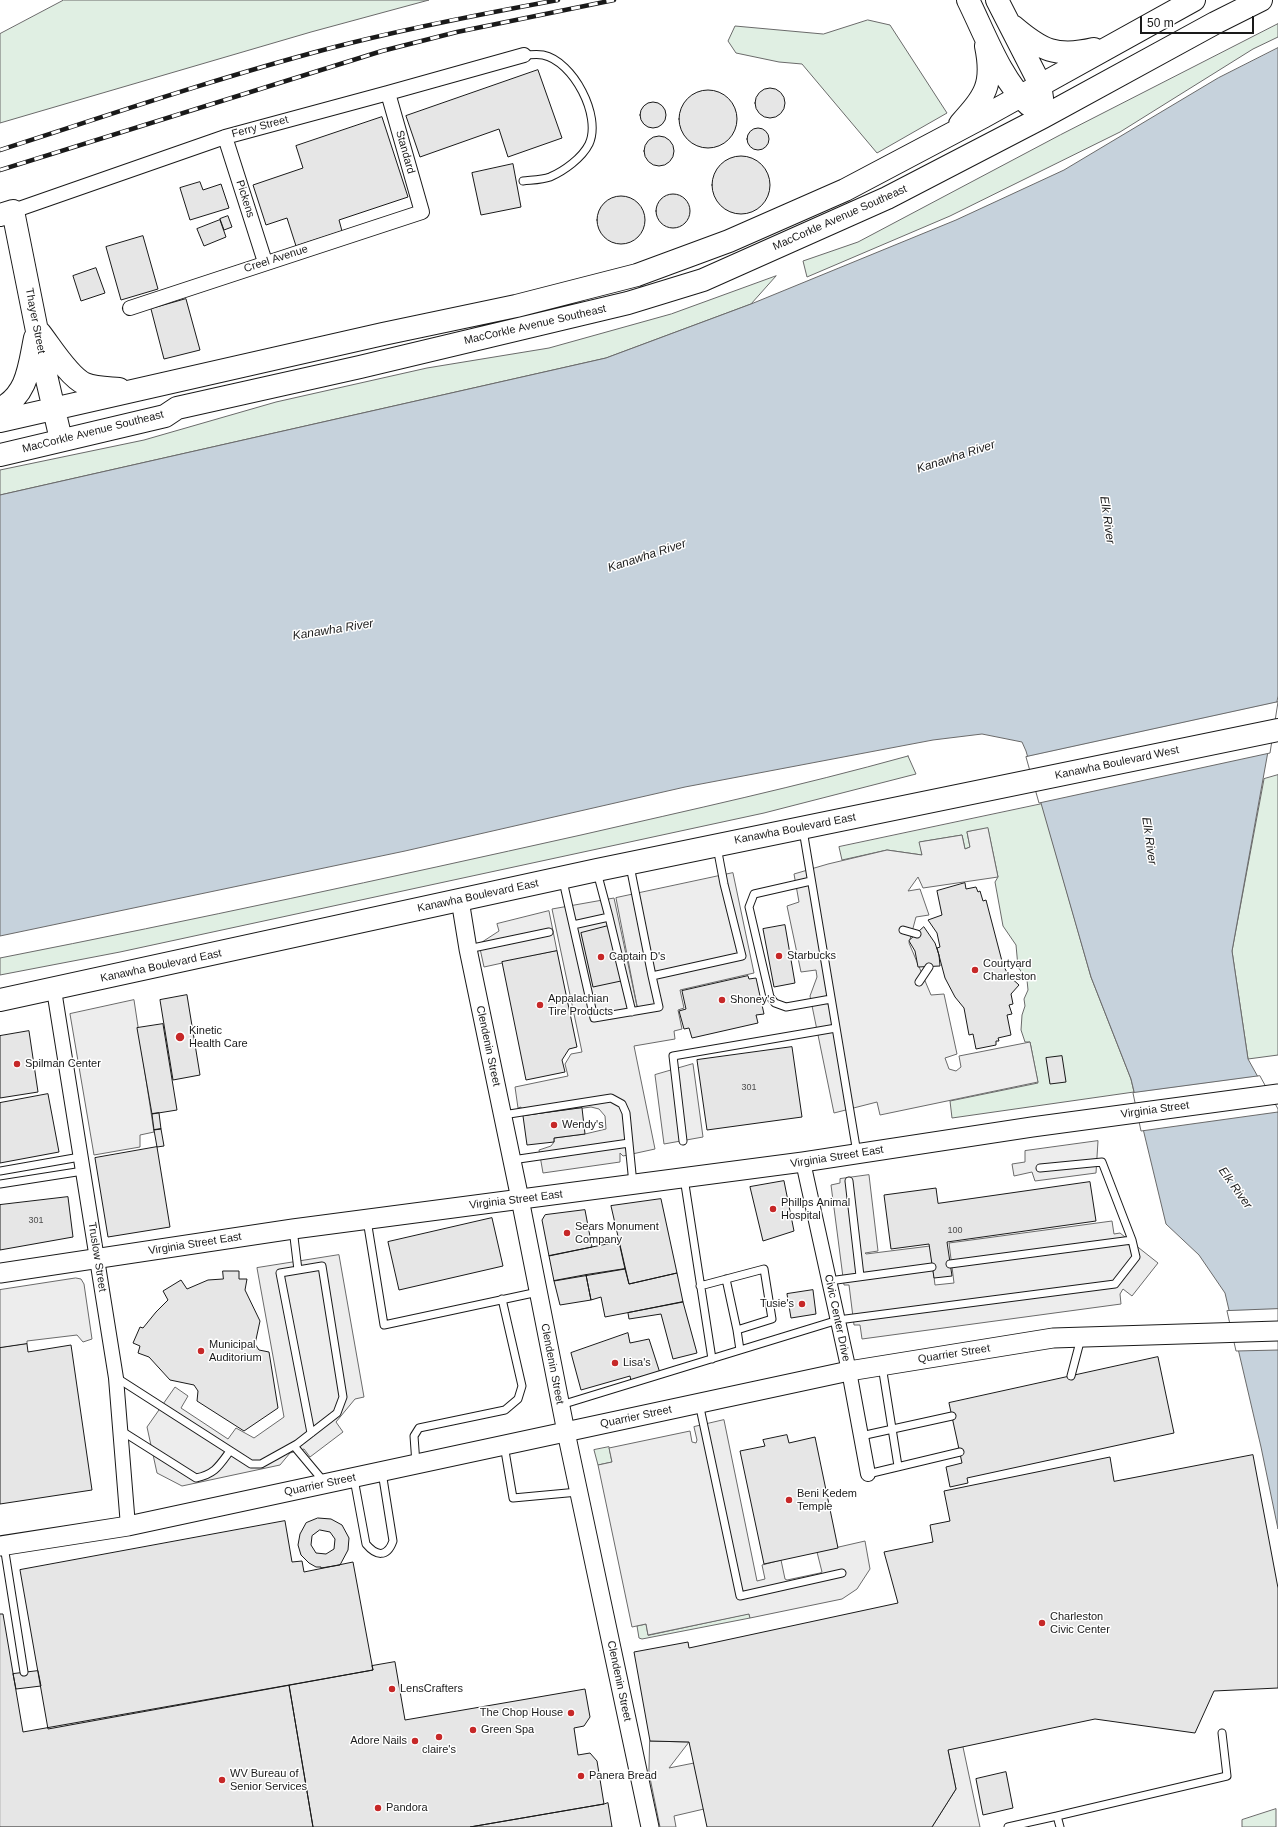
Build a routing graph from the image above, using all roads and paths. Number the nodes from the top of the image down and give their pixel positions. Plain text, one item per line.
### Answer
1 (968, 0) edge
2 (997, 0) edge
3 (1194, 0) edge
4 (1261, 0) edge
5 (1007, 21) junction
6 (984, 33) junction
7 (1110, 45) junction
8 (524, 54) joint
9 (1040, 84) junction
10 (388, 93) junction
11 (1019, 96) junction
12 (1043, 117) junction
13 (951, 134) junction
14 (225, 136) junction
15 (523, 182) dead end
16 (422, 212) joint
17 (7, 213) edge
18 (265, 262) junction
19 (130, 308) dead end
20 (37, 329) junction
21 (132, 391) junction
22 (177, 408) junction
23 (53, 409) junction
24 (0, 410) edge
25 (0, 422) edge
26 (59, 431) junction
27 (0, 446) edge
28 (0, 455) edge
29 (1278, 730) edge
30 (956, 796) joint
31 (803, 828) junction
32 (716, 845) junction
33 (629, 864) junction
34 (597, 870) junction
35 (562, 878) junction
36 (811, 881) junction
37 (460, 900) junction
38 (609, 916) junction
39 (573, 925) junction
40 (903, 930) dead end
41 (549, 932) dead end
42 (917, 934) dead end
43 (468, 949) junction
44 (928, 968) dead end
45 (652, 976) junction
46 (919, 982) dead end
47 (54, 990) junction
48 (831, 999) junction
49 (0, 1000) edge
50 (632, 1012) junction
51 (836, 1028) junction
52 (1278, 1094) edge
53 (502, 1115) junction
54 (1032, 1127) joint
55 (683, 1141) dead end
56 (628, 1144) junction
57 (857, 1154) junction
58 (512, 1160) junction
59 (803, 1162) junction
60 (82, 1164) junction
61 (1040, 1168) dead end
62 (0, 1171) edge
63 (684, 1178) junction
64 (849, 1181) dead end
65 (0, 1184) edge
66 (633, 1185) junction
67 (520, 1199) junction
68 (367, 1219) junction
69 (293, 1229) junction
70 (1132, 1240) junction
71 (97, 1258) junction
72 (950, 1264) dead end
73 (932, 1267) dead end
74 (298, 1270) junction
75 (0, 1273) edge
76 (860, 1276) junction
77 (726, 1279) junction
78 (829, 1281) junction
79 (700, 1286) junction
80 (538, 1292) junction
81 (502, 1299) junction
82 (838, 1320) junction
83 (737, 1330) junction
84 (1278, 1331) edge
85 (1081, 1338) junction
86 (740, 1350) junction
87 (712, 1359) junction
88 (882, 1366) junction
89 (849, 1371) junction
90 (1071, 1376) dead end
91 (116, 1378) junction
92 (699, 1403) junction
93 (560, 1405) junction
94 (952, 1416) dead end
95 (892, 1429) junction
96 (120, 1430) junction
97 (566, 1432) junction
98 (311, 1433) junction
99 (861, 1436) junction
100 (504, 1445) junction
101 (294, 1446) junction
102 (230, 1451) junction
103 (960, 1452) dead end
104 (416, 1464) junction
105 (898, 1466) junction
106 (382, 1472) junction
107 (868, 1474) joint
108 (354, 1478) junction
109 (325, 1484) junction
110 (579, 1492) junction
111 (128, 1526) junction
112 (2, 1546) edge
113 (842, 1573) dead end
114 (24, 1672) dead end
115 (1222, 1733) dead end
116 (1057, 1816) junction
117 (650, 1827) edge
118 (1008, 1827) edge
119 (1060, 1827) edge

1 - 6 main road
2 - 5 main road
3 - 7 main road, MacCorkle Avenue Southeast
4 - 12 main road, MacCorkle Avenue Southeast
5 - 7 main road
5 - 9 main road
6 - 11 main road
6 - 13 main road
7 - 9 main road, MacCorkle Avenue Southeast
8 - 10 street, Ferry Street
8 - 15 lane
9 - 11 main road, MacCorkle Avenue Southeast
9 - 12 main road
10 - 14 street, Ferry Street
10 - 16 street, Standard
11 - 12 main road
11 - 13 main road, MacCorkle Avenue Southeast
12 - 22 main road, MacCorkle Avenue Southeast
13 - 21 main road, MacCorkle Avenue Southeast
14 - 17 street, Ferry Street
14 - 18 street, Pickens
16 - 18 street, Creel Avenue
17 - 20 main road, Thayer Street
18 - 19 street, Creel Avenue
20 - 21 main road
20 - 23 main road, Thayer Street
20 - 24 main road
21 - 23 main road, MacCorkle Avenue Southeast
22 - 26 main road, MacCorkle Avenue Southeast
22 - 28 main road, MacCorkle Avenue Southeast
23 - 25 main road, MacCorkle Avenue Southeast
23 - 26 main road, Thayer Street
26 - 27 main road, MacCorkle Avenue Southeast
29 - 30 main road, Kanawha Boulevard West
30 - 31 main road, Kanawha Boulevard East
31 - 32 main road, Kanawha Boulevard East
31 - 36 lane
32 - 33 main road, Kanawha Boulevard East
32 - 45 lane
33 - 34 main road, Kanawha Boulevard East
33 - 45 lane
34 - 35 main road, Kanawha Boulevard East
34 - 38 lane
35 - 37 main road, Kanawha Boulevard East
35 - 39 lane
36 - 48 lane
36 - 48 lane
37 - 43 street, Clendenin Street
37 - 47 main road, Kanawha Boulevard East
38 - 39 lane
38 - 50 lane
39 - 50 lane
40 - 42 lane
41 - 43 lane
43 - 53 street, Clendenin Street
44 - 46 lane
45 - 50 lane
47 - 49 main road, Kanawha Boulevard East
47 - 60 street, Truslow Street
48 - 51 lane
51 - 55 lane
51 - 57 lane
52 - 54 main road, Virginia Street
53 - 56 lane
53 - 58 street, Clendenin Street
54 - 57 main road, Virginia Street East
56 - 58 lane
56 - 66 lane
57 - 59 main road, Virginia Street East
58 - 67 street, Clendenin Street
59 - 63 main road, Virginia Street East
59 - 78 street, Civic Center Drive
60 - 62 lane
60 - 65 lane
60 - 71 street, Truslow Street
61 - 70 lane
63 - 66 main road, Virginia Street East
63 - 79 lane
64 - 76 lane
66 - 67 main road, Virginia Street East
67 - 68 main road, Virginia Street East
67 - 80 street, Clendenin Street
68 - 69 main road, Virginia Street East
68 - 81 lane
69 - 71 main road, Virginia Street East
69 - 74 lane
70 - 72 lane
70 - 82 lane
71 - 75 main road, Virginia Street East
71 - 91 street, Truslow Street
73 - 76 lane
74 - 98 lane
74 - 98 lane
76 - 78 lane
77 - 79 lane
77 - 83 lane
77 - 83 lane
78 - 82 street, Civic Center Drive
79 - 87 lane
80 - 81 lane
80 - 93 street, Clendenin Street
81 - 104 lane
82 - 86 lane
82 - 89 street, Civic Center Drive
83 - 86 lane
84 - 85 main road, Quarrier Street
85 - 88 main road, Quarrier Street
85 - 90 lane
86 - 87 lane
87 - 93 lane
88 - 89 main road, Quarrier Street
88 - 95 lane
89 - 92 main road, Quarrier Street
89 - 99 street, Civic Center Drive
91 - 96 street, Truslow Street
91 - 102 lane
92 - 97 main road, Quarrier Street
92 - 113 lane
93 - 97 street, Clendenin Street
94 - 95 lane
95 - 99 lane
95 - 105 lane
96 - 102 lane
96 - 111 street, Truslow Street
97 - 100 main road, Quarrier Street
97 - 110 street, Clendenin Street
98 - 101 lane
99 - 107 street, Civic Center Drive
100 - 104 main road, Quarrier Street
100 - 110 lane
101 - 102 lane
101 - 109 lane
103 - 105 lane
104 - 106 main road, Quarrier Street
105 - 107 lane
106 - 108 main road, Quarrier Street
106 - 108 lane
108 - 109 main road, Quarrier Street
109 - 111 main road, Quarrier Street
110 - 117 street, Clendenin Street
111 - 112 main road, Quarrier Street
112 - 114 lane
115 - 116 lane
116 - 118 lane
116 - 119 lane

